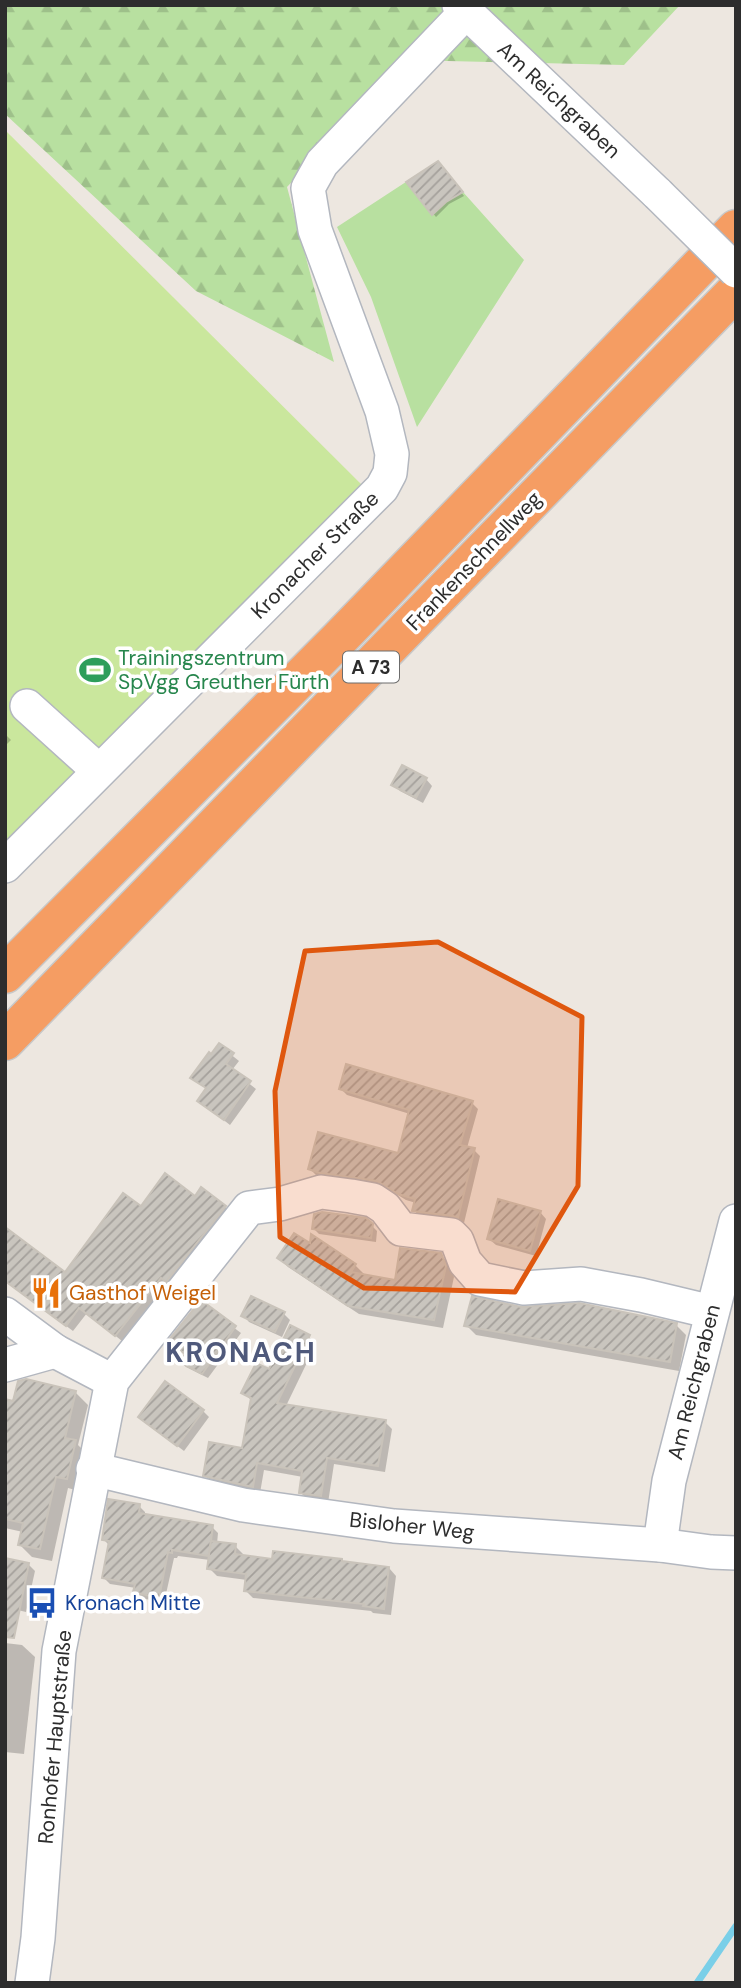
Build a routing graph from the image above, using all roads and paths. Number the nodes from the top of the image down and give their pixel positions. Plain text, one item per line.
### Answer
1 (463, 9) edge
2 (736, 229) edge
3 (736, 271) edge
4 (736, 291) edge
5 (27, 706) dead end
6 (99, 771) junction
7 (5, 866) edge
8 (5, 974) edge
9 (5, 1041) edge
10 (736, 1221) edge
11 (712, 1312) junction
12 (5, 1314) edge
13 (55, 1350) junction
14 (5, 1365) edge
15 (112, 1381) junction
16 (93, 1469) junction
17 (660, 1545) junction
18 (736, 1553) edge
19 (32, 1983) edge

1 - 3 street, Am Reichgraben, bridge
1 - 6 street, Kronacher Straße
2 - 8 highway, Frankenschnellweg / A 73
4 - 9 highway, Frankenschnellweg / A 73
5 - 6 street
6 - 7 street, Kronacher Straße
10 - 11 street, Am Reichgraben
11 - 15 street, Ronhofer Hauptstraße
11 - 17 street, Am Reichgraben
12 - 13 street
13 - 14 street
13 - 15 street
15 - 16 street, Ronhofer Hauptstraße
16 - 17 street, Bisloher Weg
16 - 19 street, Ronhofer Hauptstraße
17 - 18 street, Bisloher Weg

